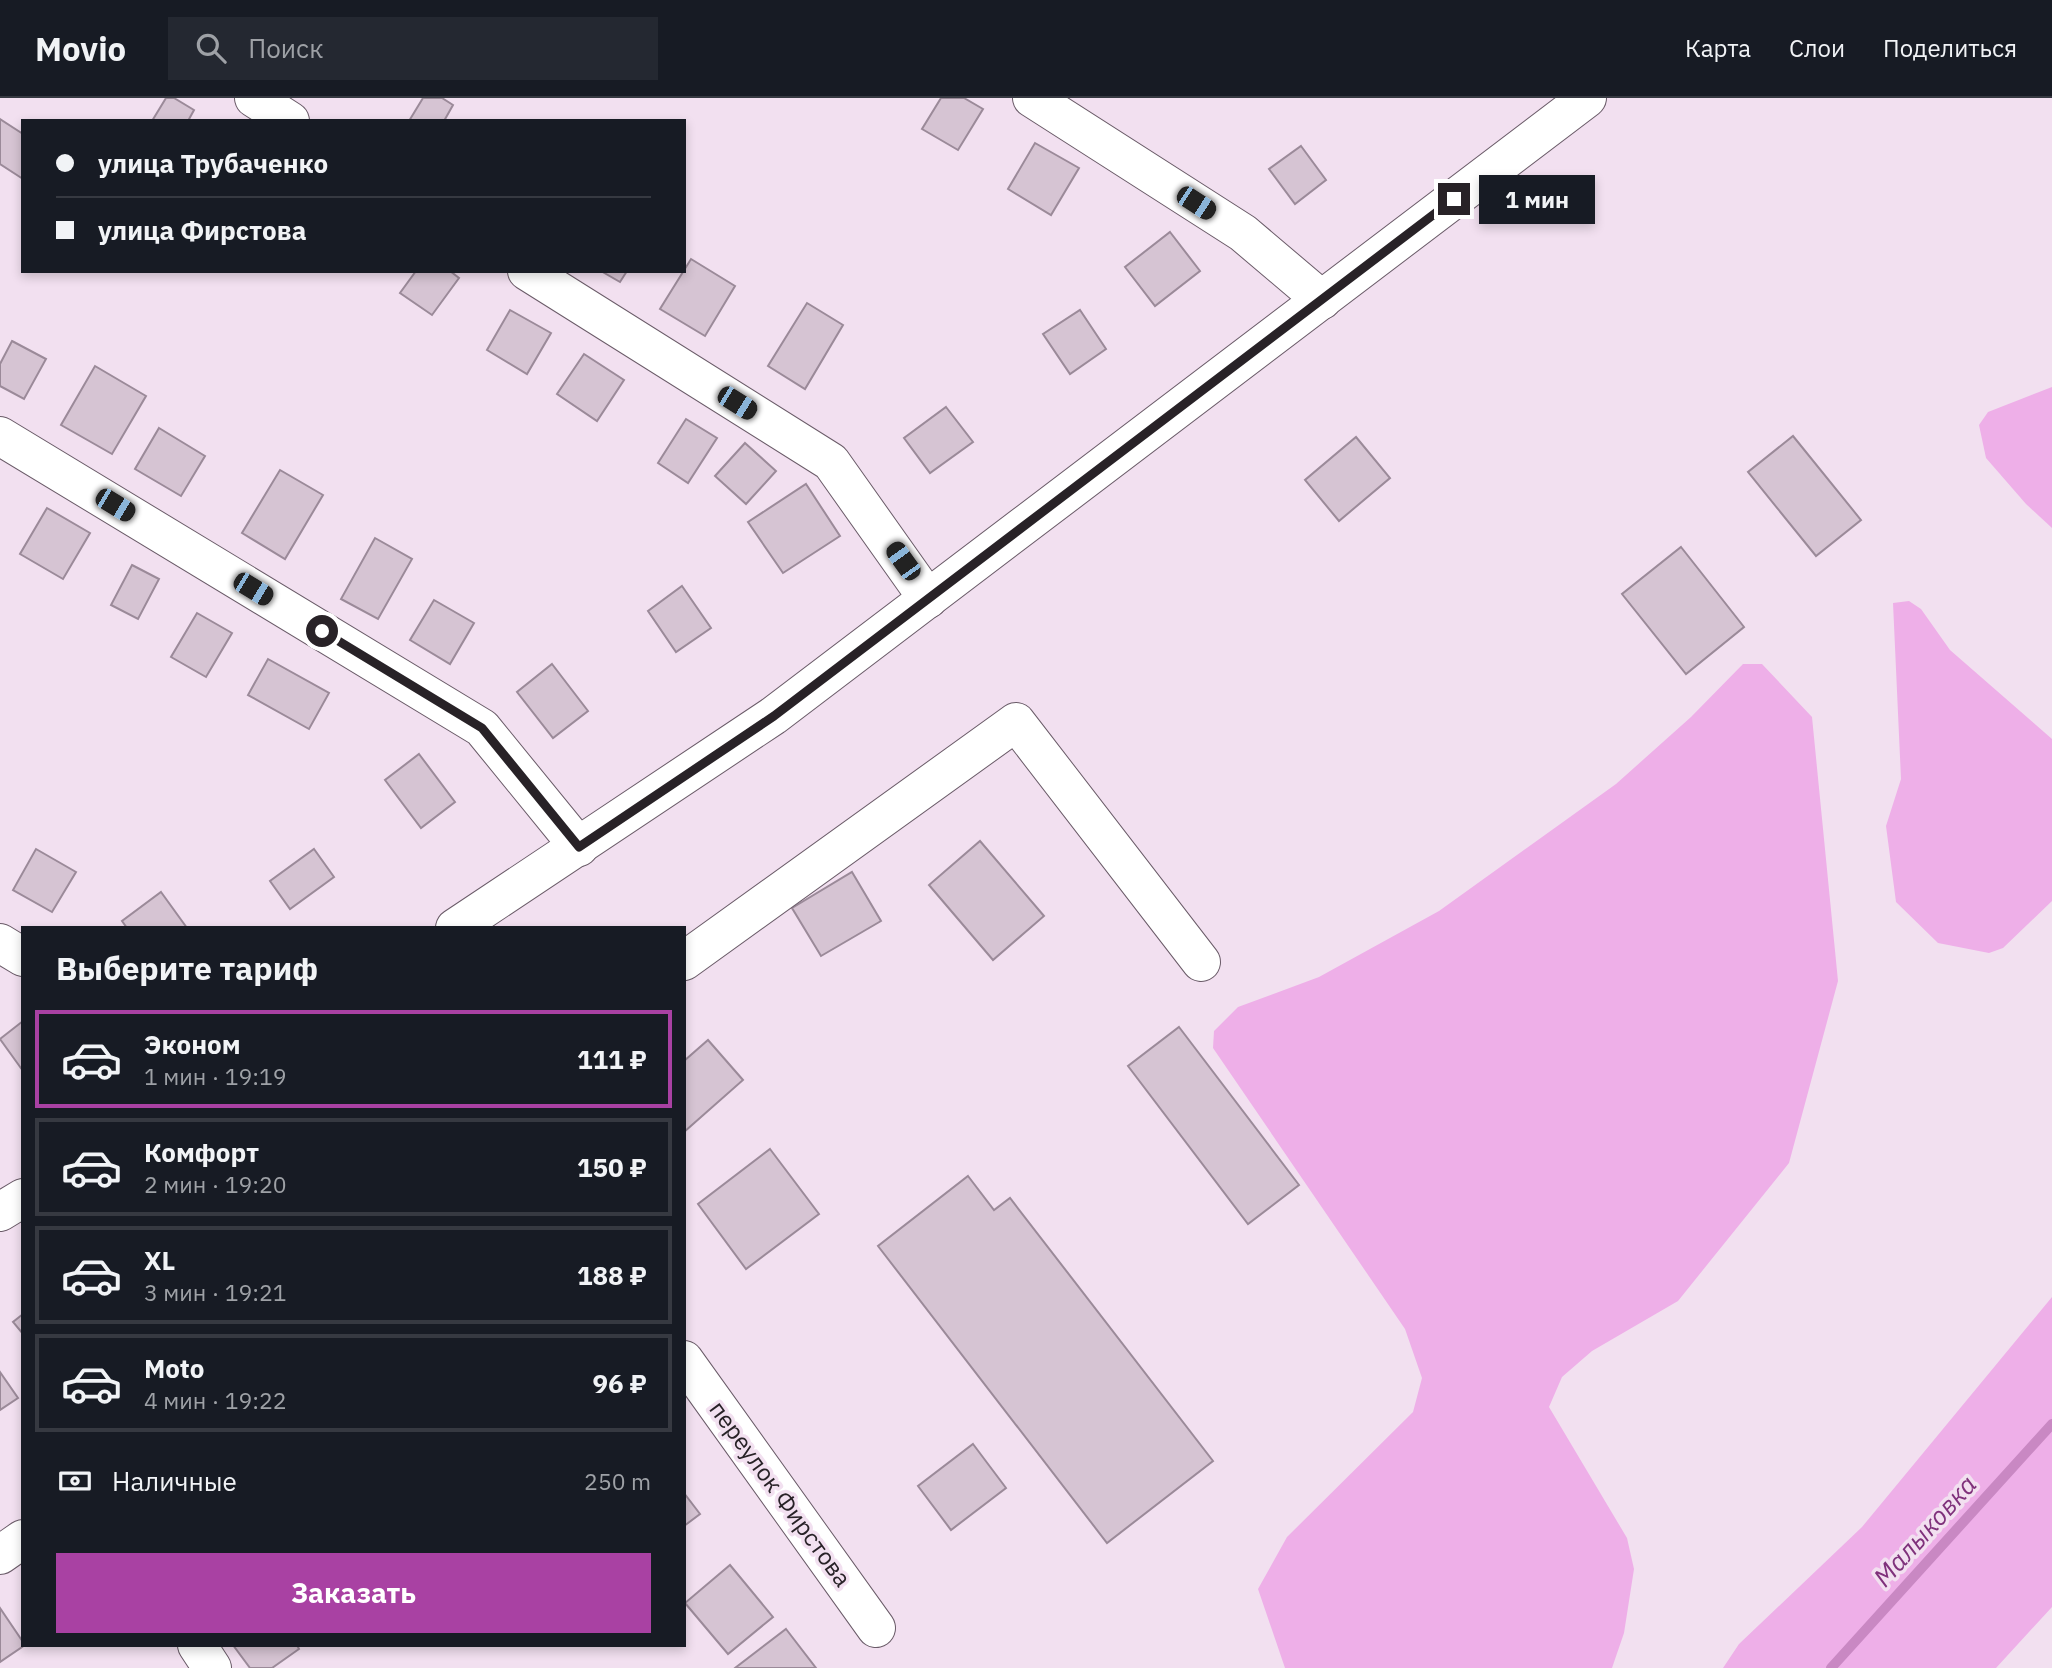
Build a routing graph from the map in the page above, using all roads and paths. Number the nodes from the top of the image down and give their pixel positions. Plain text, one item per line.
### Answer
1 (254, 98) edge
2 (1032, 98) edge
3 (1587, 98) edge
4 (287, 119) edge
5 (530, 273) edge
6 (1322, 300) junction
7 (0, 436) edge
8 (928, 599) junction
9 (579, 847) junction
10 (458, 926) edge
11 (0, 943) edge
12 (21, 956) edge
13 (686, 960) edge
14 (1201, 962) dead end
15 (21, 1199) edge
16 (0, 1212) edge
17 (686, 1363) edge
18 (21, 1540) edge
19 (0, 1555) edge
20 (876, 1629) dead end
21 (198, 1647) edge
22 (212, 1668) edge

1 - 4 street
2 - 6 street
3 - 6 street
5 - 8 street
6 - 8 street
7 - 9 street
8 - 9 street
9 - 10 street
11 - 12 street
13 - 14 street
15 - 16 street
17 - 20 street, переулок Фирстова
18 - 19 street
21 - 22 street

